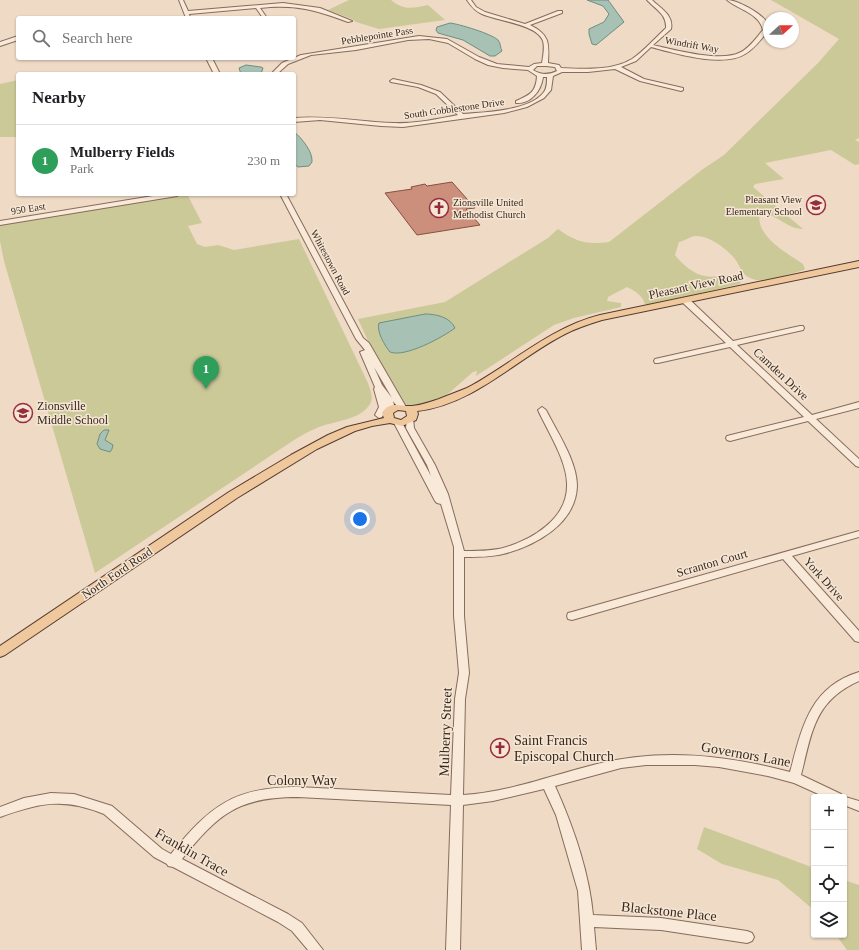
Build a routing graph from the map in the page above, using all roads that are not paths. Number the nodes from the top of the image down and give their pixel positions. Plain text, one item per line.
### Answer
1 (181, 0) edge
2 (468, 0) edge
3 (648, 0) edge
4 (730, 0) edge
5 (257, 6) junction
6 (560, 12) dead end
7 (187, 15) edge
8 (264, 16) edge
9 (350, 21) dead end
10 (524, 26) junction
11 (16, 39) edge
12 (0, 44) edge
13 (651, 46) junction
14 (296, 59) edge
15 (210, 60) edge
16 (293, 60) edge
17 (545, 64) junction
18 (616, 67) junction
19 (530, 69) junction
20 (560, 70) junction
21 (216, 72) edge
22 (276, 72) edge
23 (540, 74) junction
24 (550, 75) junction
25 (393, 81) dead end
26 (681, 89) dead end
27 (461, 114) junction
28 (296, 116) edge
29 (165, 196) edge
30 (284, 196) edge
31 (0, 223) edge
32 (858, 266) edge
33 (686, 301) junction
34 (800, 328) dead end
35 (360, 340) junction
36 (732, 344) junction
37 (658, 361) dead end
38 (378, 386) junction
39 (859, 405) edge
40 (542, 410) dead end
41 (409, 413) junction
42 (389, 416) junction
43 (810, 417) junction
44 (730, 438) dead end
45 (859, 464) edge
46 (450, 518) junction
47 (859, 534) edge
48 (460, 554) junction
49 (785, 555) junction
50 (572, 616) dead end
51 (859, 638) edge
52 (0, 652) edge
53 (859, 676) edge
54 (794, 778) junction
55 (548, 784) junction
56 (830, 794) edge
57 (458, 800) junction
58 (847, 801) edge
59 (859, 806) edge
60 (0, 812) edge
61 (172, 862) junction
62 (587, 921) junction
63 (747, 937) dead end
64 (316, 950) edge
65 (453, 950) edge
66 (589, 950) edge

1 - 7 street
2 - 10 street
3 - 13 street
4 - 13 street, Windrift Way
5 - 7 street
5 - 8 street
5 - 9 street
6 - 10 street
10 - 17 street
11 - 12 street
13 - 18 street
14 - 19 street, Pebblepointe Pass
15 - 21 street
16 - 22 street, Pebblepointe Pass
17 - 19 street
17 - 20 street
18 - 20 street
18 - 26 street
19 - 23 street
20 - 24 street
23 - 24 street
23 - 27 street, South Cobblestone Drive
24 - 27 street, South Cobblestone Drive
25 - 27 street
27 - 28 street, South Cobblestone Drive
29 - 31 street, 950 East
30 - 35 street, Whitestown Road
32 - 33 main road, Pleasant View Road
33 - 36 street, Camden Drive
33 - 41 main road, Pleasant View Road
34 - 36 street
35 - 38 street, Whitestown Road
35 - 41 street, Whitestown Road
36 - 37 street
36 - 43 street, Camden Drive
38 - 42 street, Whitestown Road
38 - 42 street, Whitestown Road
39 - 43 street
40 - 48 street
41 - 42 main road
41 - 42 main road
41 - 46 street, Mulberry Street
42 - 46 street, Mulberry Street
42 - 52 main road, North Ford Road
43 - 44 street
43 - 45 street, Camden Drive
46 - 48 street, Mulberry Street
47 - 49 street, Scranton Court
48 - 57 street, Mulberry Street
49 - 50 street, Scranton Court
49 - 51 street, York Drive
53 - 54 street
54 - 55 street, Governors Lane
54 - 56 street, Governors Lane
55 - 57 street, Governors Lane
55 - 62 street
57 - 61 street, Colony Way
57 - 65 street, Mulberry Street
58 - 59 street
60 - 61 street, Franklin Trace
61 - 64 street, Franklin Trace
62 - 63 street, Blackstone Place
62 - 66 street

